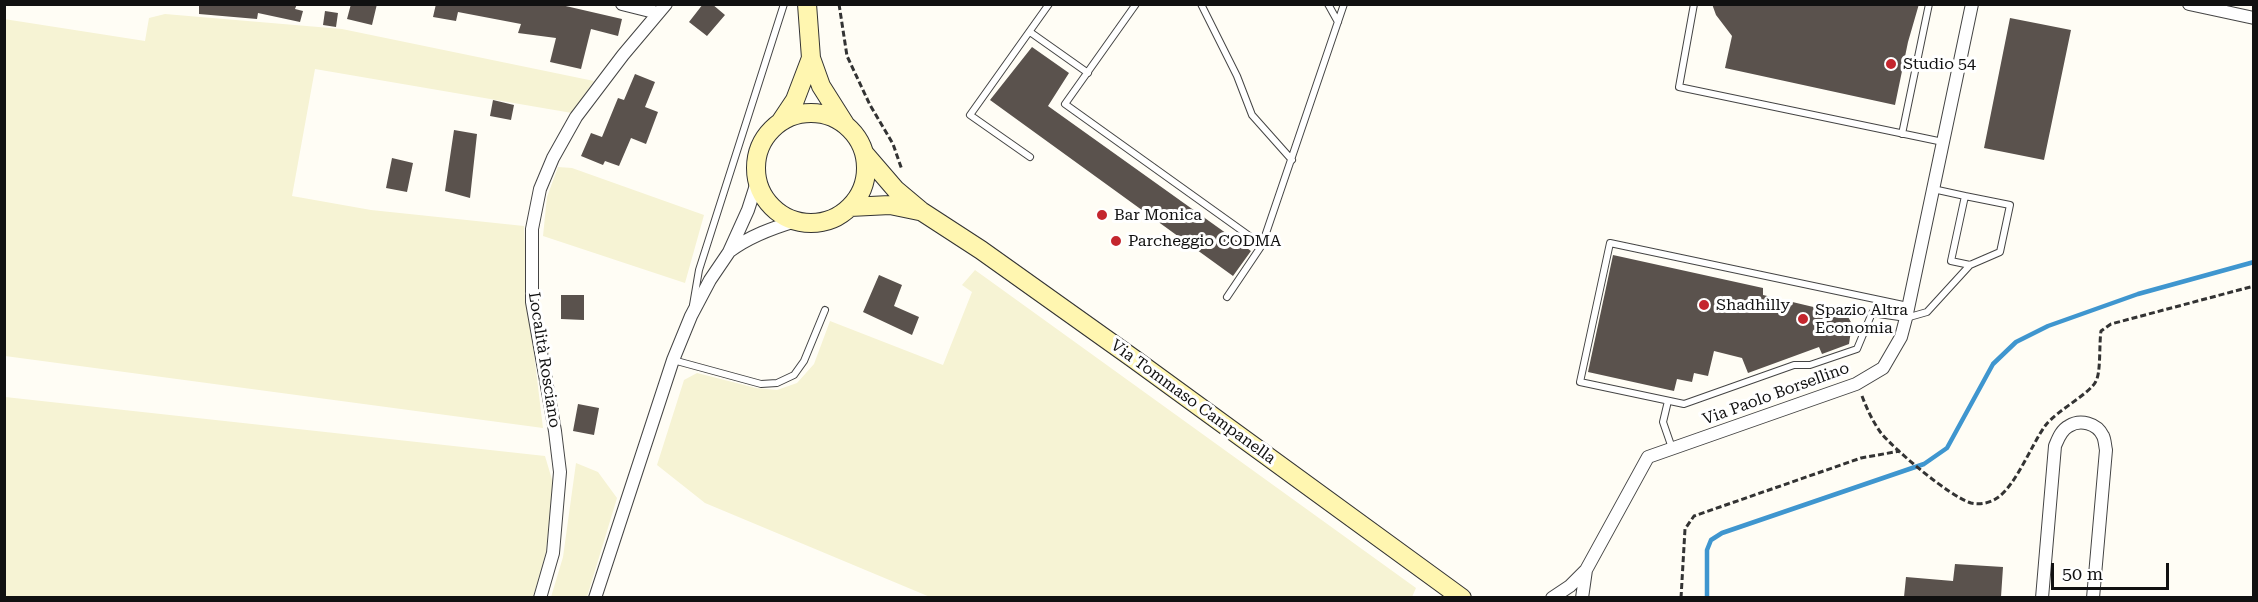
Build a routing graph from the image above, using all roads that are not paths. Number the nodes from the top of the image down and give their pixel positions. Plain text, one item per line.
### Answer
1 (622, 4) edge
2 (784, 4) edge
3 (807, 4) edge
4 (1049, 4) edge
5 (1136, 4) edge
6 (1201, 4) edge
7 (1328, 4) edge
8 (1344, 4) edge
9 (1694, 4) edge
10 (1929, 4) edge
11 (1972, 4) edge
12 (2189, 4) edge
13 (662, 9) edge
14 (2253, 18) edge
15 (1338, 22) junction
16 (1030, 32) junction
17 (811, 58) junction
18 (1088, 73) junction
19 (781, 121) junction
20 (846, 125) junction
21 (1902, 134) junction
22 (1942, 142) junction
23 (865, 154) junction
24 (1030, 157) dead end
25 (1292, 160) junction
26 (757, 182) junction
27 (1933, 189) junction
28 (1965, 196) junction
29 (850, 207) junction
30 (921, 212) junction
31 (796, 221) junction
32 (1262, 245) junction
33 (729, 252) junction
34 (1971, 265) junction
35 (1227, 297) dead end
36 (825, 310) dead end
37 (1907, 312) junction
38 (691, 316) junction
39 (673, 360) junction
40 (1668, 401) junction
41 (1672, 448) junction
42 (1586, 570) junction
43 (1454, 595) edge
44 (540, 597) edge
45 (595, 597) edge
46 (1552, 597) edge
47 (1582, 597) edge
48 (2042, 597) edge
49 (2093, 597) edge

1 - 13 street
2 - 38 lane
3 - 17 main road
4 - 16 lane
5 - 18 lane
6 - 25 lane
7 - 15 lane
8 - 15 lane
9 - 21 lane
10 - 21 lane
11 - 22 street, Via Paolo Borsellino
12 - 14 street
13 - 44 street, Località Rosciano
15 - 25 lane
16 - 18 lane
16 - 24 lane
17 - 19 main road
17 - 20 main road
18 - 32 lane
19 - 20 main road
19 - 26 main road
20 - 23 main road
21 - 22 lane
22 - 27 street, Via Paolo Borsellino
23 - 29 main road
23 - 30 main road, Via Tommaso Campanella
25 - 32 lane
26 - 31 main road
26 - 33 street
27 - 28 lane
27 - 37 street, Via Paolo Borsellino
28 - 34 lane
28 - 34 lane
29 - 30 main road, Via Tommaso Campanella
29 - 31 main road
30 - 43 main road, Via Tommaso Campanella
31 - 33 street
32 - 35 lane
33 - 38 street
34 - 37 lane
36 - 39 lane
37 - 40 lane
37 - 40 lane
37 - 41 street, Via Paolo Borsellino
38 - 39 street
39 - 45 street
40 - 41 lane
41 - 42 street, Via Paolo Borsellino
42 - 46 street, Via Paolo Borsellino
42 - 47 street, Via Paolo Borsellino
48 - 49 street

